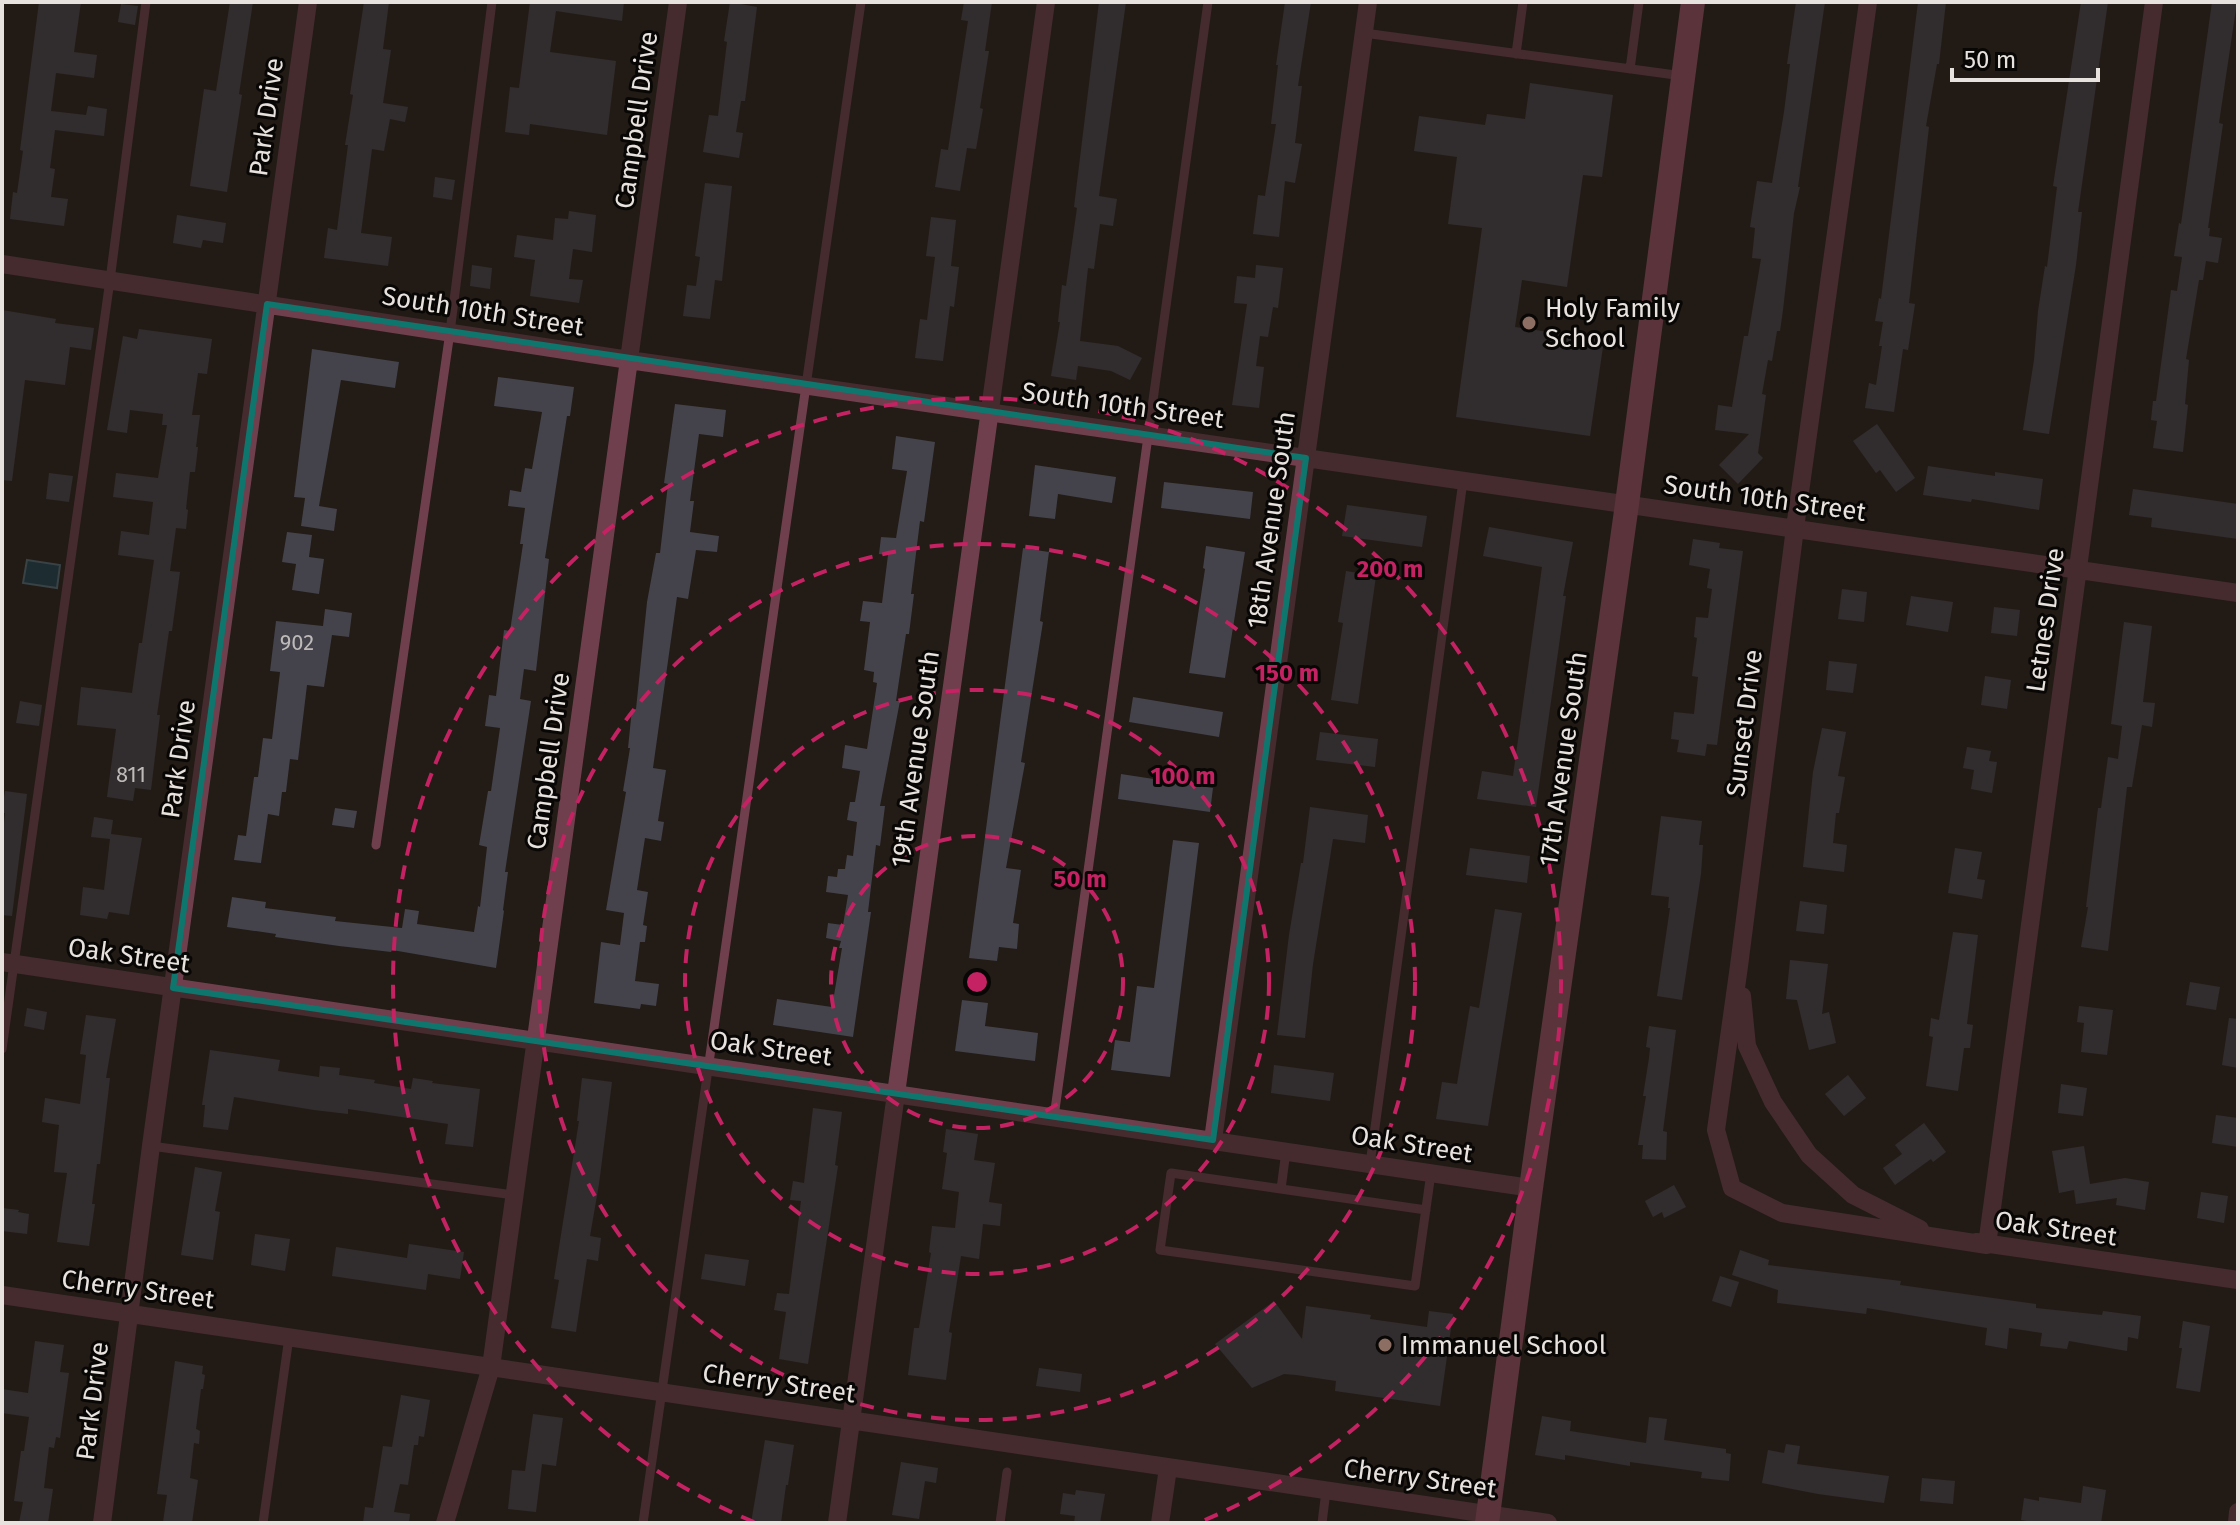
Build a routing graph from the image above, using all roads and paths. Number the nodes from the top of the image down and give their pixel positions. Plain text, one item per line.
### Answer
1 (146, 2) edge
2 (308, 2) edge
3 (492, 2) edge
4 (678, 2) edge
5 (861, 2) edge
6 (1046, 2) edge
7 (1208, 2) edge
8 (1368, 2) edge
9 (1523, 2) edge
10 (1639, 2) edge
11 (1693, 2) edge
12 (1868, 2) edge
13 (2154, 2) edge
14 (1364, 33) junction
15 (1516, 54) junction
16 (1630, 69) junction
17 (1683, 76) junction
18 (2, 264) edge
19 (110, 280) junction
20 (267, 304) junction
21 (450, 332) junction
22 (629, 360) junction
23 (807, 385) junction
24 (989, 412) junction
25 (1148, 435) junction
26 (1306, 458) junction
27 (1463, 481) junction
28 (1627, 504) junction
29 (1795, 528) junction
30 (2078, 571) junction
31 (2238, 593) edge
32 (376, 845) dead end
33 (7, 963) edge
34 (1739, 966) junction
35 (173, 988) junction
36 (536, 1040) junction
37 (2, 1049) edge
38 (710, 1065) junction
39 (895, 1093) junction
40 (1054, 1117) junction
41 (1213, 1140) junction
42 (151, 1146) junction
43 (1286, 1151) junction
44 (1370, 1164) junction
45 (1431, 1173) junction
46 (1531, 1188) junction
47 (1281, 1189) junction
48 (514, 1195) junction
49 (1426, 1210) junction
50 (1987, 1245) junction
51 (2238, 1280) edge
52 (2, 1295) edge
53 (129, 1314) junction
54 (289, 1337) junction
55 (491, 1367) junction
56 (662, 1392) junction
57 (851, 1420) junction
58 (1168, 1468) junction
59 (1007, 1472) dead end
60 (1326, 1491) junction
61 (2238, 1512) edge
62 (1487, 1519) edge
63 (102, 1523) edge
64 (263, 1523) edge
65 (445, 1523) edge
66 (643, 1523) edge
67 (837, 1523) edge
68 (1000, 1523) edge
69 (1160, 1523) edge
70 (1322, 1523) edge
71 (1548, 1523) edge
72 (2237, 1523) edge

1 - 19 lane
2 - 20 street, Park Drive
3 - 21 lane
4 - 22 street, Campbell Drive
5 - 23 lane
6 - 24 street, 19th Avenue South
7 - 25 lane
8 - 14 street, 18th Avenue South
9 - 15 lane
10 - 16 lane
11 - 17 street, 17th Avenue South
12 - 29 street, Sunset Drive
13 - 30 street, Letnes Drive
14 - 15 lane
14 - 26 street, 18th Avenue South
15 - 16 lane
16 - 17 lane
17 - 28 street, 17th Avenue South
18 - 19 street, South 10th Street
19 - 20 street, South 10th Street
19 - 33 lane
20 - 21 street, South 10th Street
20 - 35 street, Park Drive
21 - 22 street, South 10th Street
21 - 32 lane
22 - 23 street, South 10th Street
22 - 36 street, Campbell Drive
23 - 24 street, South 10th Street
23 - 38 lane
24 - 25 street, South 10th Street
24 - 39 street, 19th Avenue South
25 - 26 street, South 10th Street
25 - 40 lane
26 - 27 street, South 10th Street
26 - 41 street, 18th Avenue South
27 - 28 street, South 10th Street
27 - 44 lane
28 - 29 street, South 10th Street
28 - 46 street, 17th Avenue South
29 - 30 street, South 10th Street
29 - 34 street, Sunset Drive
30 - 31 street, South 10th Street
30 - 50 street, Letnes Drive
33 - 35 street, Oak Street
33 - 37 lane
34 - 50 street, Oak Street
34 - 50 street, Sunset Drive
35 - 36 street, Oak Street
35 - 42 street, Park Drive
36 - 38 street, Oak Street
36 - 48 street, Campbell Drive
38 - 39 street, Oak Street
38 - 56 lane
39 - 40 street, Oak Street
39 - 57 street, 19th Avenue South
40 - 41 street, Oak Street
41 - 43 street, Oak Street
42 - 48 lane
42 - 53 street, Park Drive
43 - 44 street, Oak Street
43 - 47 lane
44 - 45 street, Oak Street
45 - 46 street, Oak Street
45 - 49 lane
46 - 62 street, 17th Avenue South
47 - 49 lane
47 - 49 lane
48 - 55 street, Campbell Drive
50 - 51 street, Oak Street
52 - 53 street, Cherry Street
53 - 54 street, Cherry Street
53 - 63 street, Park Drive
54 - 55 street, Cherry Street
54 - 64 lane
55 - 56 street, Cherry Street
55 - 65 street, Campbell Drive
56 - 57 street, Cherry Street
56 - 66 lane
57 - 58 street, Cherry Street
57 - 67 street, 19th Avenue South
58 - 60 street, Cherry Street
58 - 69 street
59 - 68 lane
60 - 62 street, Cherry Street
60 - 70 lane
61 - 72 street
62 - 71 street, Cherry Street

